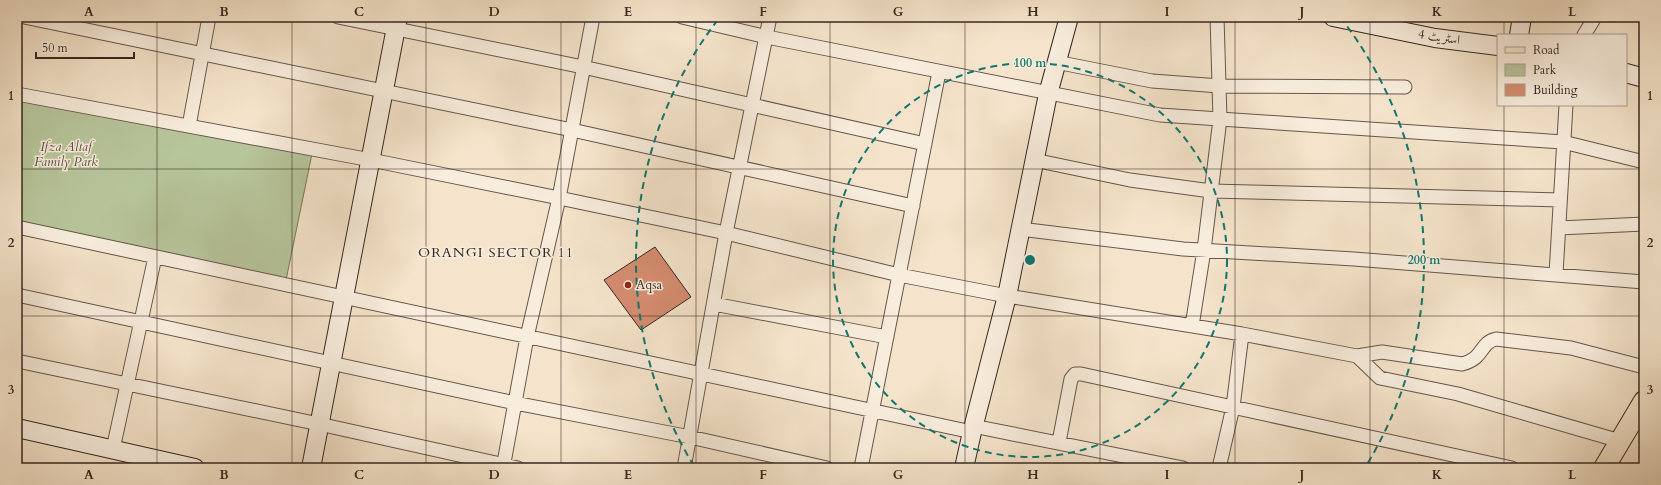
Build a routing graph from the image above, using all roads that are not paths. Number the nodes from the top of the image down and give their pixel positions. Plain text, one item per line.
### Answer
1 (24, 17) edge
2 (209, 17) edge
3 (338, 17) edge
4 (593, 17) edge
5 (682, 17) edge
6 (770, 17) edge
7 (1069, 17) edge
8 (1218, 17) edge
9 (1333, 17) edge
10 (1522, 17) edge
11 (1595, 17) edge
12 (397, 23) edge
13 (1519, 34) edge
14 (1585, 34) edge
15 (767, 37) junction
16 (1497, 46) edge
17 (202, 54) junction
18 (1056, 62) junction
19 (583, 67) junction
20 (939, 72) junction
21 (1627, 73) edge
22 (1644, 78) edge
23 (1220, 86) junction
24 (1405, 87) dead end
25 (384, 91) junction
26 (17, 94) edge
27 (1048, 94) junction
28 (752, 106) junction
29 (1566, 106) edge
30 (1220, 119) junction
31 (189, 126) junction
32 (572, 130) junction
33 (1564, 142) junction
34 (925, 144) junction
35 (370, 160) junction
36 (1034, 160) junction
37 (1644, 162) edge
38 (740, 168) junction
39 (1211, 191) junction
40 (559, 198) junction
41 (1560, 200) junction
42 (913, 206) junction
43 (1644, 224) edge
44 (17, 227) edge
45 (1559, 228) junction
46 (1020, 229) junction
47 (726, 233) junction
48 (1204, 250) junction
49 (155, 257) junction
50 (1556, 274) junction
51 (899, 275) junction
52 (1644, 282) edge
53 (17, 295) edge
54 (1007, 296) junction
55 (344, 297) junction
56 (714, 304) junction
57 (141, 322) junction
58 (1192, 326) junction
59 (1242, 334) junction
60 (528, 337) junction
61 (887, 337) junction
62 (1357, 356) junction
63 (17, 361) edge
64 (331, 362) junction
65 (1644, 367) edge
66 (702, 374) junction
67 (128, 384) junction
68 (1644, 401) edge
69 (515, 402) junction
70 (1233, 407) junction
71 (873, 412) junction
72 (320, 424) junction
73 (17, 428) edge
74 (972, 429) junction
75 (690, 437) junction
76 (1620, 441) junction
77 (1059, 442) junction
78 (113, 449) junction
79 (504, 466) edge
80 (195, 468) edge
81 (311, 468) edge
82 (518, 468) edge
83 (684, 468) edge
84 (827, 468) edge
85 (861, 468) edge
86 (964, 468) edge
87 (1183, 468) edge
88 (1219, 468) edge
89 (1512, 468) edge
90 (1604, 468) edge

1 - 17 street
2 - 17 street
3 - 12 street
4 - 19 street
5 - 15 street
6 - 15 street
7 - 18 street
8 - 23 street
9 - 16 street, اسٹریٹ 4
10 - 13 street
11 - 14 street
12 - 19 street
12 - 25 street
15 - 20 street
15 - 28 street
17 - 25 street
17 - 31 street
18 - 23 street
18 - 27 street
19 - 28 street
19 - 32 street
20 - 27 street
20 - 34 street
21 - 22 street
23 - 24 street
23 - 30 street
25 - 32 street
25 - 35 street
26 - 31 street
27 - 30 street
27 - 36 street
28 - 34 street
28 - 38 street
29 - 33 street
30 - 33 street
30 - 39 street
31 - 35 street
32 - 38 street
32 - 40 street
33 - 37 street
33 - 41 street
34 - 42 street
35 - 40 street
35 - 55 street
36 - 39 street
36 - 46 street
38 - 42 street
38 - 47 street
39 - 41 street
39 - 48 street
40 - 47 street
40 - 60 street
41 - 45 street
42 - 51 street
43 - 45 street
44 - 49 street
45 - 50 street
46 - 48 street
46 - 54 street
47 - 51 street
47 - 56 street
48 - 50 street
48 - 58 street
49 - 55 street
49 - 57 street
50 - 52 street
51 - 54 street
51 - 61 street
53 - 57 street
54 - 58 street
54 - 74 street
55 - 60 street
55 - 64 street
56 - 61 street
56 - 66 street
57 - 64 street
57 - 67 street
58 - 59 street
59 - 62 street
59 - 70 street
60 - 66 street
60 - 69 street
61 - 71 street
62 - 65 street
62 - 76 street
63 - 67 street
64 - 69 street
64 - 72 street
66 - 71 street
66 - 75 street
67 - 72 street
67 - 78 street
68 - 76 main road
69 - 75 street
69 - 79 street
70 - 77 street
70 - 88 street
70 - 89 street
71 - 74 street
71 - 85 street
72 - 79 street
72 - 81 street
73 - 78 street
74 - 77 street
74 - 86 street
75 - 83 street
75 - 84 street
76 - 90 main road
77 - 87 street
78 - 80 street
79 - 82 street

